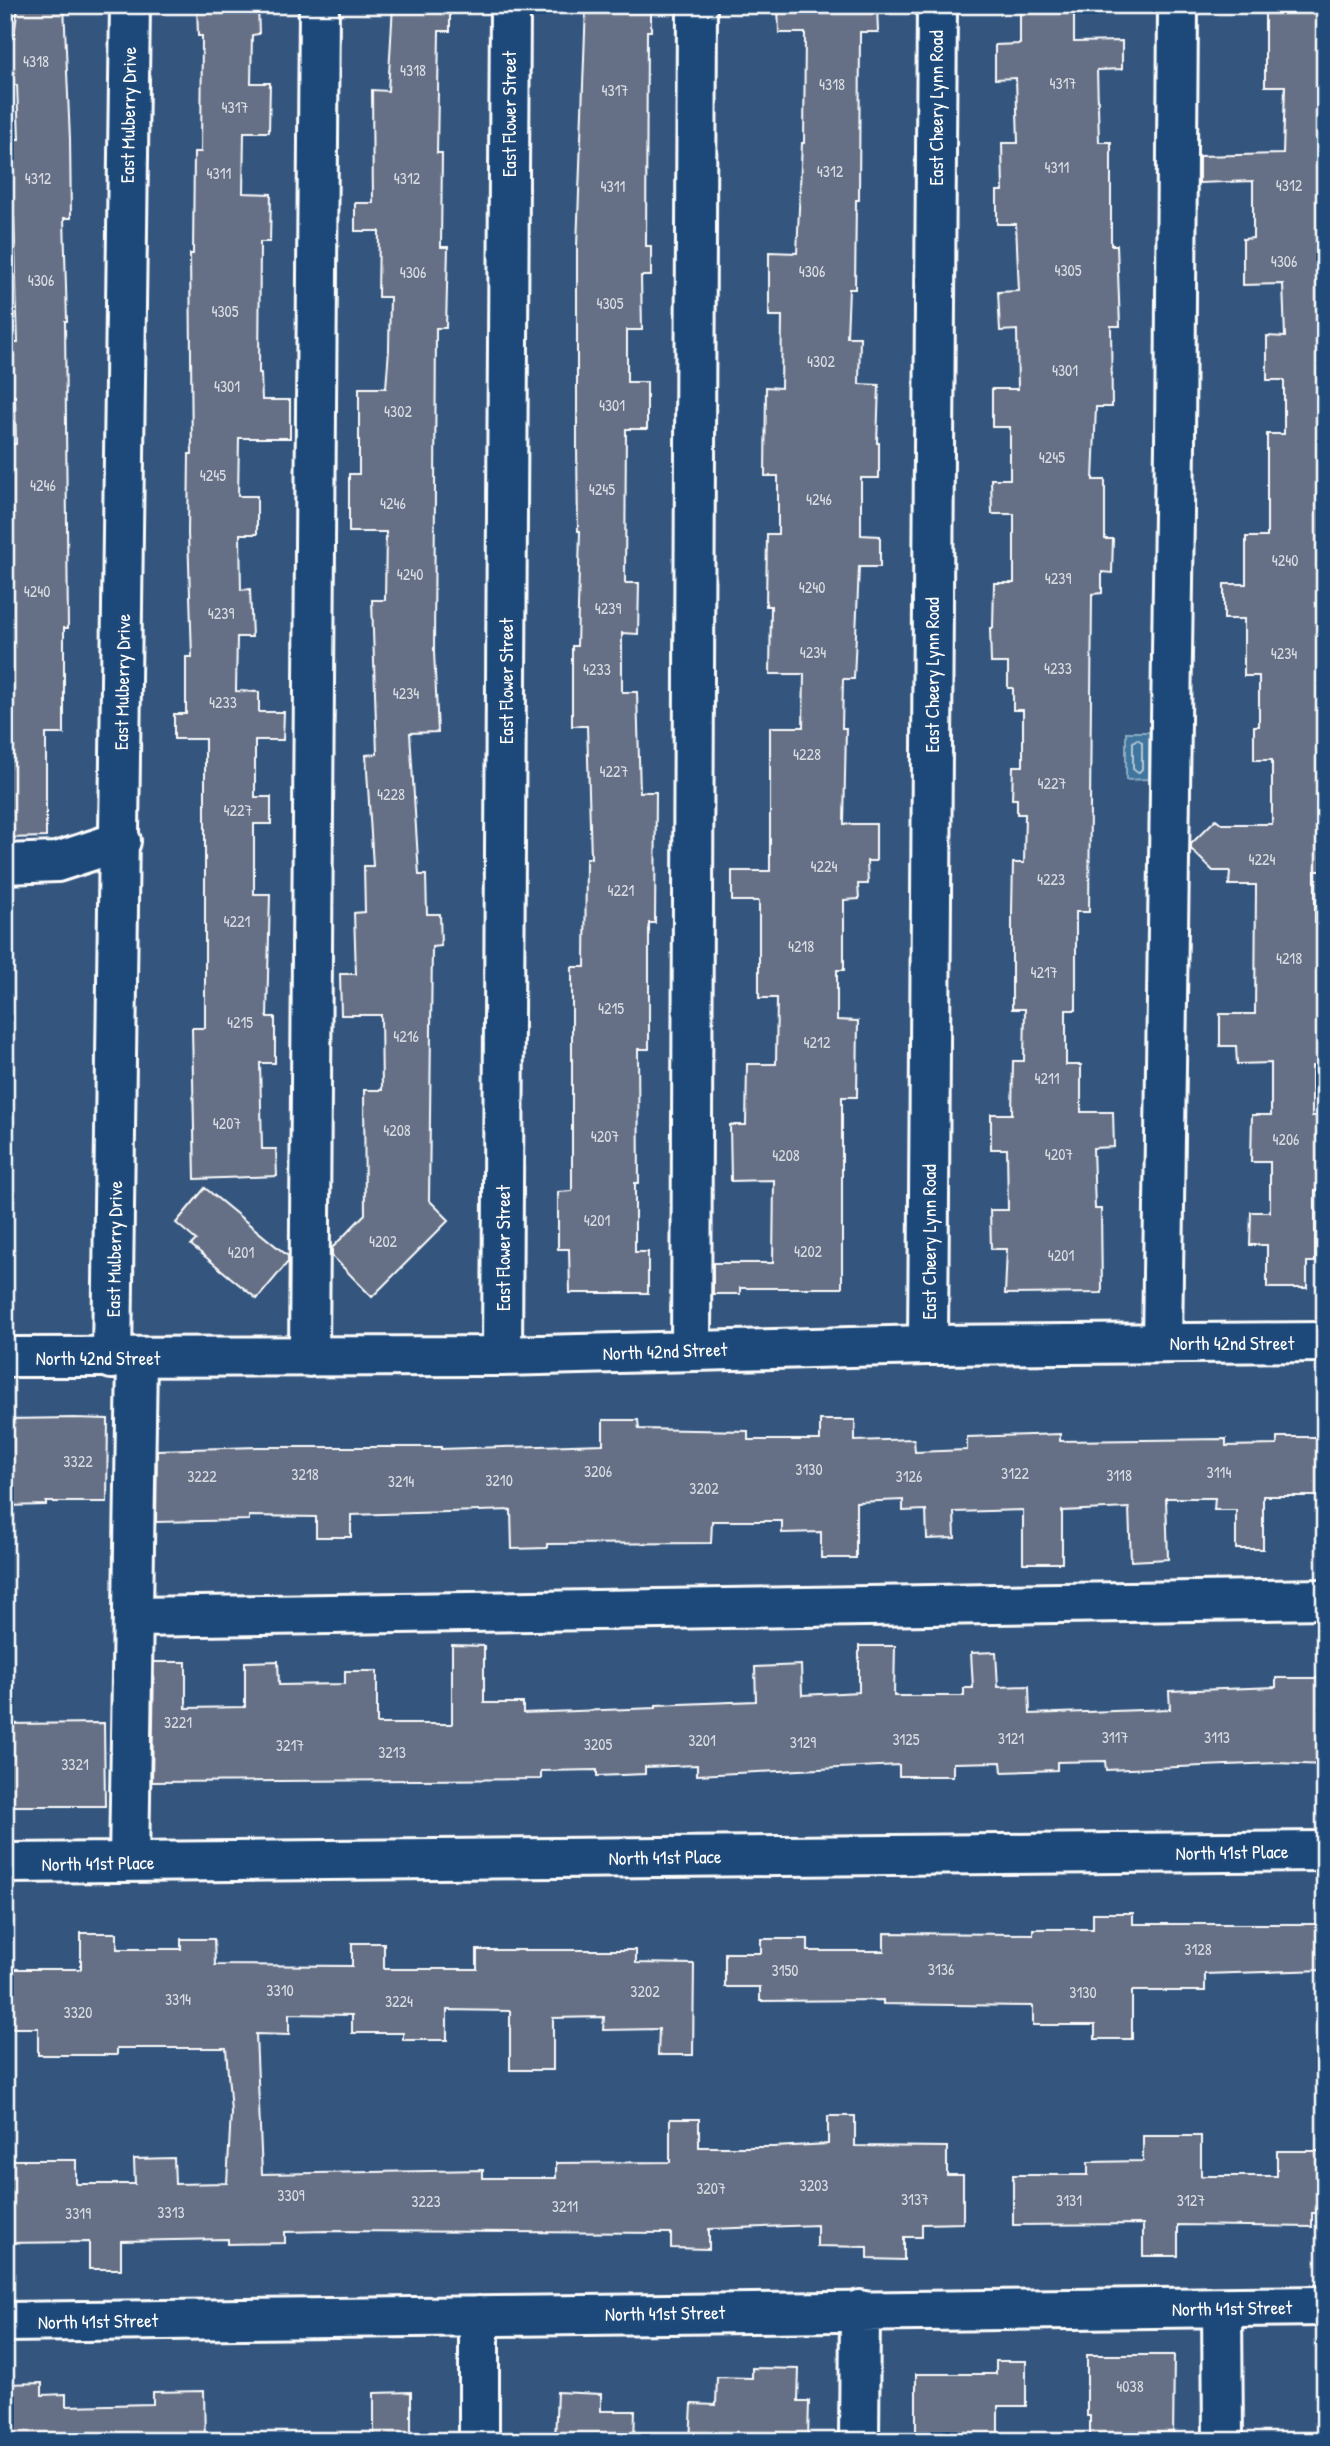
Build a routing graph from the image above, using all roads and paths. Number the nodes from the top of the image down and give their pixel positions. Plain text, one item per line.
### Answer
1 (130, 5) edge
2 (319, 5) edge
3 (510, 5) edge
4 (697, 5) edge
5 (937, 5) edge
6 (1178, 5) edge
7 (121, 841) junction
8 (5, 863) edge
9 (1325, 1342) edge
10 (1162, 1343) junction
11 (928, 1345) junction
12 (691, 1350) junction
13 (502, 1356) junction
14 (5, 1357) edge
15 (309, 1357) junction
16 (124, 1359) junction
17 (1325, 1599) edge
18 (134, 1617) junction
19 (1325, 1851) edge
20 (129, 1862) junction
21 (5, 1863) edge
22 (1325, 2306) edge
23 (1223, 2308) junction
24 (860, 2310) junction
25 (480, 2316) junction
26 (5, 2322) edge
27 (479, 2441) edge
28 (859, 2441) edge
29 (1223, 2441) edge

1 - 7 street, East Mulberry Drive
2 - 15 street
3 - 13 street, East Flower Street
4 - 12 street
5 - 11 street, East Cheery Lynn Road
6 - 10 street
7 - 8 street
7 - 16 street, East Mulberry Drive
9 - 10 street, North 42nd Street
10 - 11 street, North 42nd Street
11 - 12 street, North 42nd Street
12 - 13 street, North 42nd Street
13 - 15 street, North 42nd Street
14 - 16 street, North 42nd Street
15 - 16 street, North 42nd Street
16 - 18 street, East Mulberry Drive
17 - 18 street
18 - 20 street, East Mulberry Drive
19 - 20 street, North 41st Place
20 - 21 street, North 41st Place
22 - 23 street, North 41st Street
23 - 24 street, North 41st Street
23 - 29 street
24 - 25 street, North 41st Street
24 - 28 street
25 - 26 street, North 41st Street
25 - 27 street

